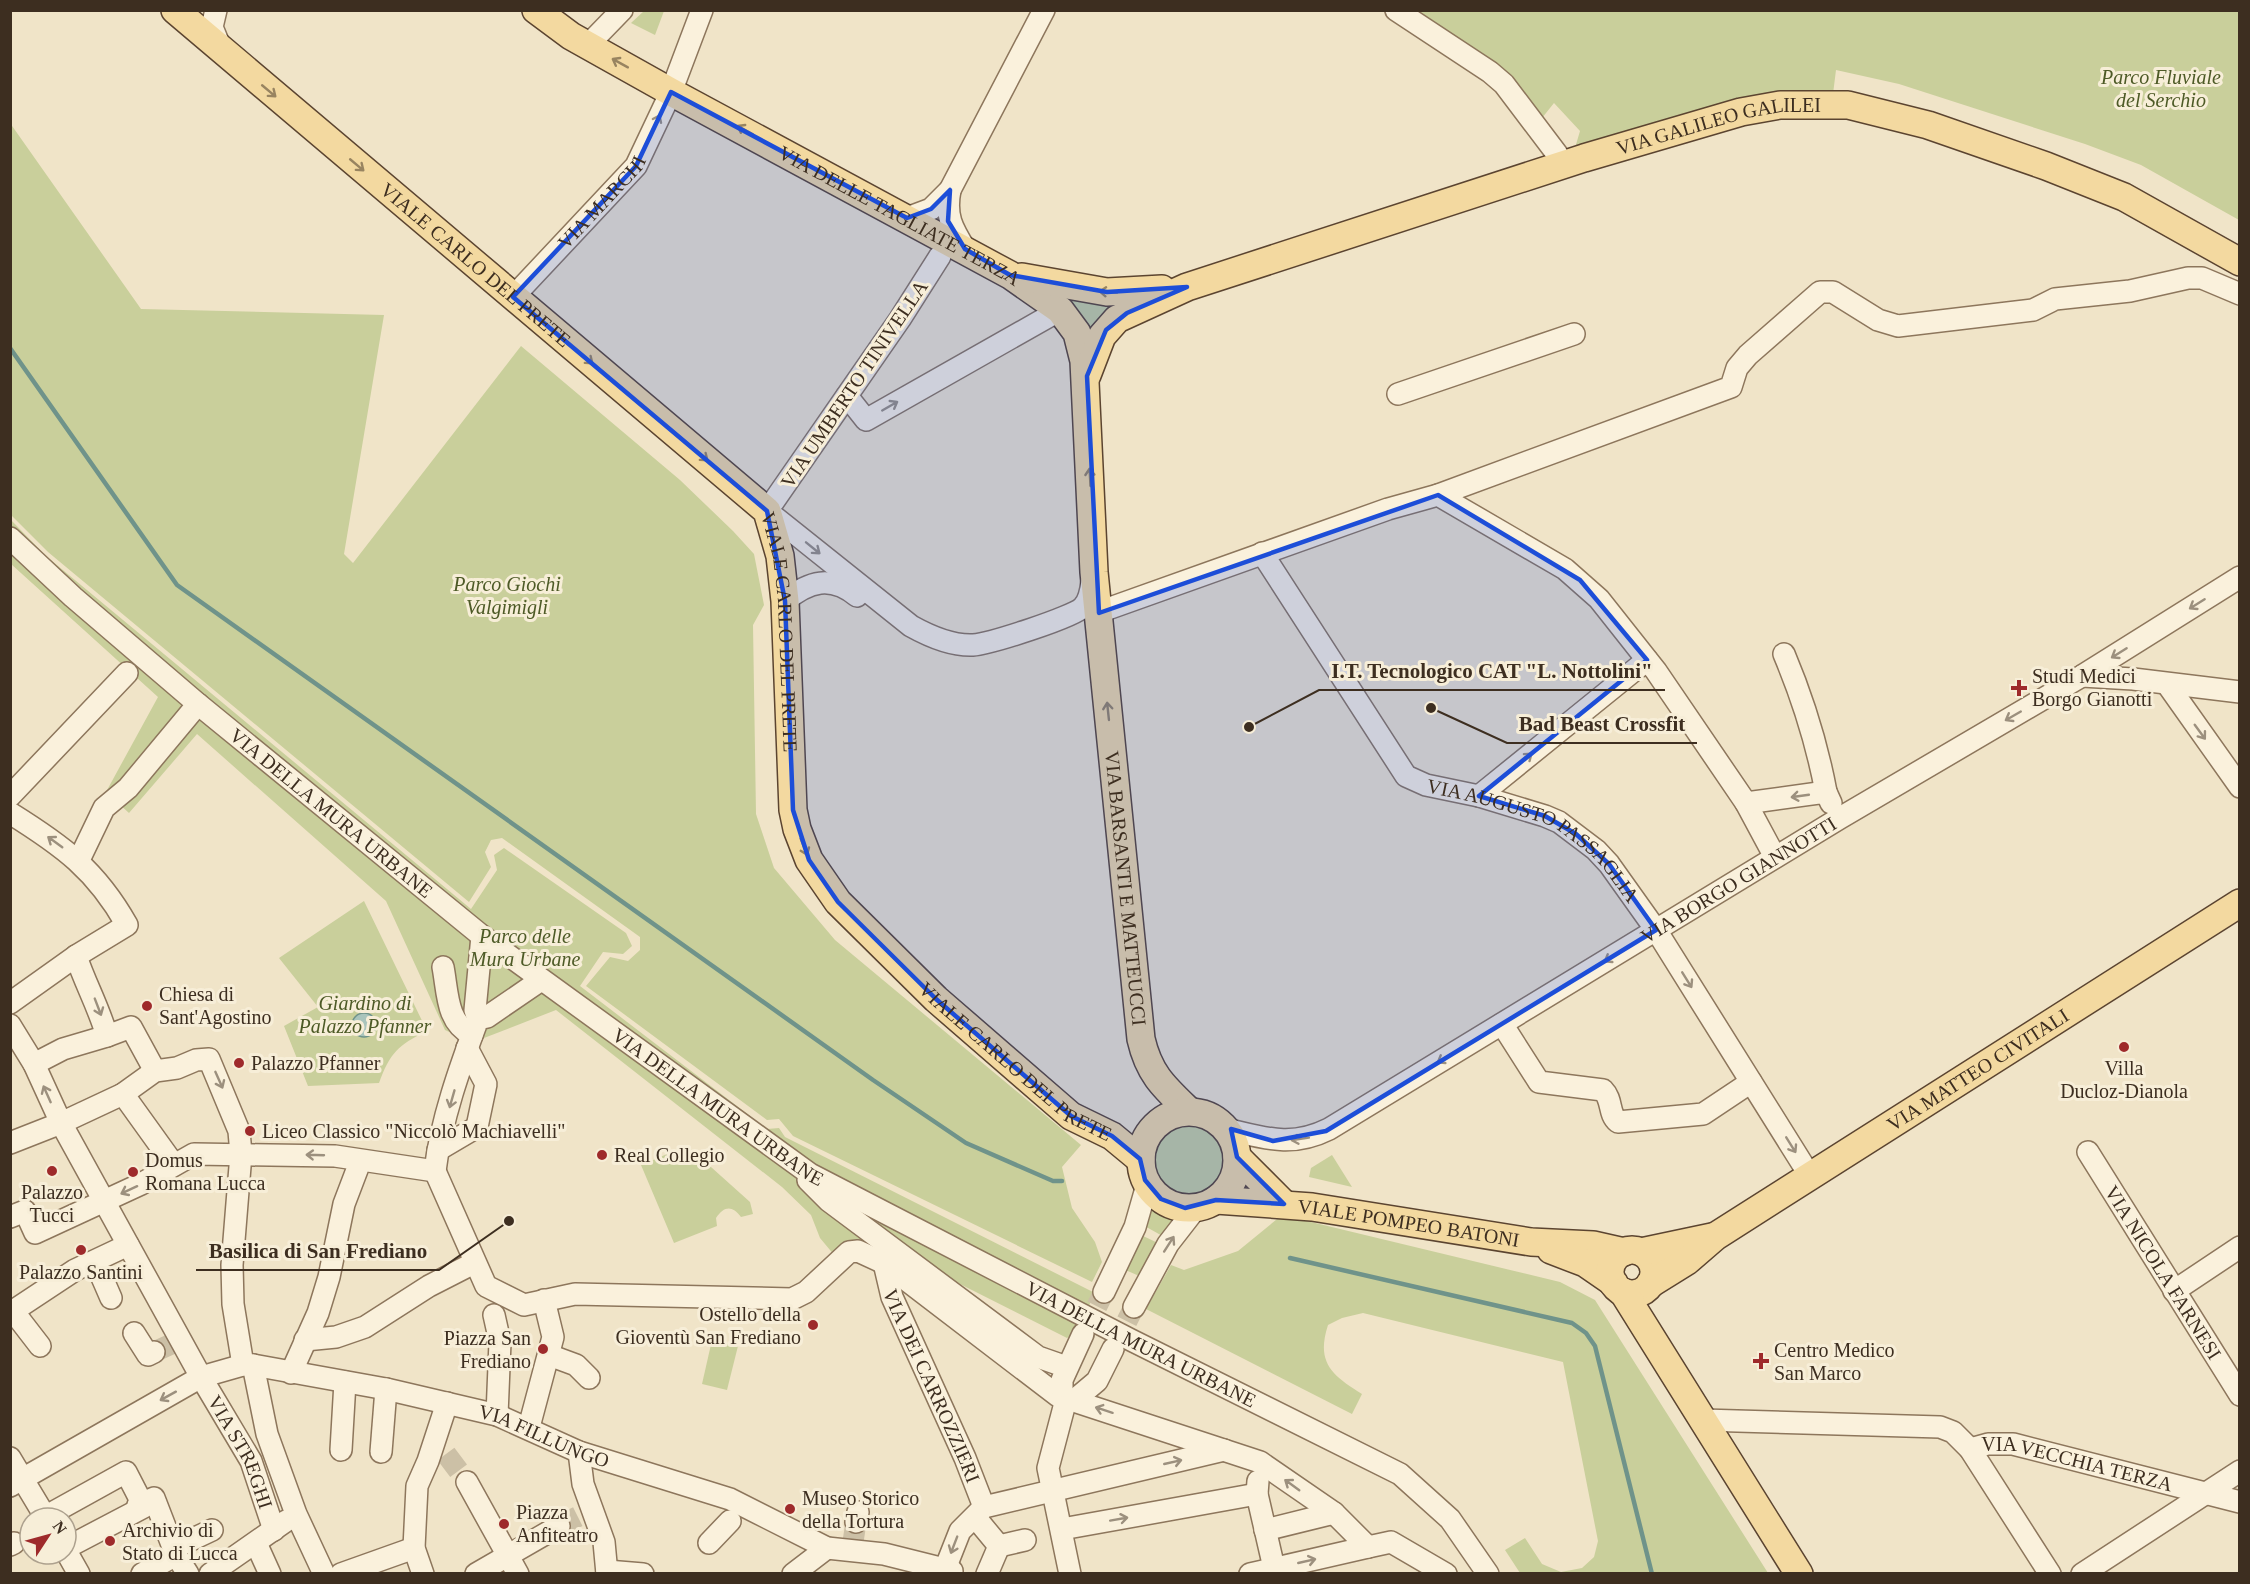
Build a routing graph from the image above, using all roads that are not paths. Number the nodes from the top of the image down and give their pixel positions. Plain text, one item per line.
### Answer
1 (175, 10) edge
2 (216, 10) edge
3 (536, 10) edge
4 (622, 10) edge
5 (702, 10) edge
6 (1044, 10) edge
7 (1396, 10) edge
8 (588, 45) junction
9 (226, 55) junction
10 (671, 92) junction
11 (1553, 161) junction
12 (950, 190) junction
13 (907, 218) junction
14 (953, 253) junction
15 (2240, 262) edge
16 (1010, 275) junction
17 (1187, 287) junction
18 (2240, 294) edge
19 (513, 297) junction
20 (1060, 310) junction
21 (1574, 334) dead end
22 (1087, 376) junction
23 (1398, 394) dead end
24 (847, 396) junction
25 (1438, 495) junction
26 (767, 511) junction
27 (10, 538) edge
28 (1262, 553) junction
29 (1094, 572) junction
30 (2240, 578) edge
31 (785, 601) junction
32 (1099, 612) junction
33 (1102, 648) junction
34 (1784, 654) dead end
35 (1647, 660) junction
36 (127, 673) dead end
37 (2082, 676) junction
38 (2167, 684) junction
39 (2240, 692) edge
40 (198, 704) junction
41 (2240, 787) edge
42 (1826, 792) junction
43 (10, 796) edge
44 (1479, 796) junction
45 (1746, 803) junction
46 (10, 813) edge
47 (1839, 818) junction
48 (1775, 857) junction
49 (79, 860) junction
50 (2240, 903) edge
51 (1656, 930) junction
52 (482, 936) junction
53 (76, 956) junction
54 (443, 967) dead end
55 (542, 980) junction
56 (495, 992) dead end
57 (10, 1003) edge
58 (1502, 1023) junction
59 (10, 1025) edge
60 (472, 1034) junction
61 (107, 1036) junction
62 (34, 1064) junction
63 (155, 1071) junction
64 (1751, 1082) junction
65 (123, 1094) junction
66 (1189, 1111) junction
67 (61, 1124) junction
68 (1226, 1129) junction
69 (10, 1143) edge
70 (438, 1150) junction
71 (2088, 1152) dead end
72 (241, 1155) junction
73 (1237, 1157) junction
74 (360, 1162) junction
75 (174, 1165) junction
76 (435, 1171) junction
77 (1144, 1172) junction
78 (810, 1174) junction
79 (1809, 1176) junction
80 (104, 1201) junction
81 (1206, 1204) junction
82 (1284, 1204) junction
83 (10, 1217) edge
84 (1716, 1236) junction
85 (1531, 1242) junction
86 (128, 1245) junction
87 (2240, 1247) edge
88 (1632, 1252) junction
89 (474, 1263) junction
90 (884, 1263) junction
91 (97, 1266) junction
92 (1634, 1286) junction
93 (2174, 1291) junction
94 (1104, 1292) tunnel mouth
95 (111, 1298) dead end
96 (544, 1300) junction
97 (1134, 1307) tunnel mouth
98 (12, 1312) edge
99 (494, 1315) dead end
100 (134, 1333) dead end
101 (1083, 1334) tunnel mouth
102 (305, 1340) junction
103 (40, 1346) dead end
104 (1010, 1348) junction
105 (1113, 1349) tunnel mouth
106 (154, 1352) dead end
107 (549, 1355) junction
108 (1058, 1364) dead end
109 (248, 1365) junction
110 (291, 1373) junction
111 (201, 1377) junction
112 (589, 1378) dead end
113 (345, 1382) junction
114 (386, 1389) junction
115 (2240, 1395) edge
116 (1068, 1398) junction
117 (447, 1403) junction
118 (497, 1415) junction
119 (1703, 1420) junction
120 (529, 1427) junction
121 (1970, 1449) junction
122 (341, 1450) dead end
123 (381, 1452) dead end
124 (579, 1452) junction
125 (1232, 1452) junction
126 (10, 1458) edge
127 (1260, 1462) junction
128 (2240, 1471) edge
129 (16, 1482) edge
130 (467, 1482) tunnel mouth
131 (1054, 1488) junction
132 (1257, 1494) junction
133 (2206, 1494) junction
134 (2240, 1502) edge
135 (36, 1506) edge
136 (65, 1506) edge
137 (151, 1508) junction
138 (738, 1512) junction
139 (979, 1512) junction
140 (1334, 1513) junction
141 (296, 1514) junction
142 (559, 1526) tunnel mouth
143 (1062, 1529) junction
144 (212, 1530) dead end
145 (274, 1530) junction
146 (1265, 1530) junction
147 (78, 1537) edge
148 (1025, 1540) dead end
149 (78, 1542) edge
150 (256, 1543) junction
151 (709, 1543) dead end
152 (999, 1546) junction
153 (1368, 1547) junction
154 (414, 1548) junction
155 (827, 1548) junction
156 (175, 1551) junction
157 (513, 1564) edge
158 (1274, 1568) junction
159 (947, 1571) edge
160 (607, 1572) edge
161 (142, 1574) edge
162 (188, 1574) edge
163 (210, 1574) edge
164 (270, 1574) edge
165 (324, 1574) edge
166 (341, 1574) edge
167 (423, 1574) edge
168 (476, 1574) edge
169 (644, 1574) edge
170 (793, 1574) edge
171 (987, 1574) edge
172 (1070, 1574) edge
173 (1250, 1574) edge
174 (1446, 1574) edge
175 (1488, 1574) edge
176 (1798, 1574) edge
177 (2050, 1574) edge
178 (2082, 1574) edge

1 - 9 main road, VIALE CARLO DEL PRETE
2 - 9 street
3 - 8 main road, VIA DELLE TAGLIATE TERZA
4 - 8 street
5 - 10 street, VIA MARCHI
6 - 12 street
7 - 11 street
10 -> 8 main road, VIA DELLE TAGLIATE TERZA
9 -> 19 main road, VIALE CARLO DEL PRETE
13 -> 10 main road, VIA DELLE TAGLIATE TERZA
19 -> 10 street, VIA MARCHI
11 - 15 main road, VIA GALILEO GALILEI
11 - 17 main road, VIA GALILEO GALILEI
12 - 13 street
12 - 14 street
13 - 14 main road, VIA DELLE TAGLIATE TERZA
14 - 16 main road, VIA DELLE TAGLIATE TERZA
14 - 24 street, VIA UMBERTO TINIVELLA
17 -> 16 main road, VIA GALILEO GALILEI
16 - 20 main road, VIA DELLE TAGLIATE TERZA
17 - 22 main road, VIA GALILEO GALILEI
18 - 25 street
19 -> 26 main road, VIALE CARLO DEL PRETE
20 - 22 main road, VIA DELLE TAGLIATE TERZA
24 -> 20 street
21 - 23 street
29 -> 22 main road, VIA BARSANTI E MATTEUCCI
24 - 26 street, VIA UMBERTO TINIVELLA
25 - 28 street
25 - 35 street
26 -> 29 street, VIA BARSANTI E MATTEUCCI
26 - 31 main road, VIALE CARLO DEL PRETE
27 - 40 street, VIA DELLA MURA URBANE
28 - 32 street
28 - 44 street, VIA AUGUSTO PASSAGLIA
29 - 32 main road, VIA BARSANTI E MATTEUCCI
30 -> 37 street, VIA BORGO GIANNOTTI
31 - 33 street
31 -> 77 main road, VIALE CARLO DEL PRETE
32 - 33 main road, VIA BARSANTI E MATTEUCCI
66 -> 33 main road, VIA BARSANTI E MATTEUCCI
34 - 42 street
44 -> 35 street
35 - 45 street
36 - 43 street
37 - 38 street
37 -> 47 street, VIA BORGO GIANNOTTI
38 - 39 street
38 -> 41 street
40 - 49 street
40 - 52 street, VIA DELLA MURA URBANE
42 -> 45 street
42 - 47 street
44 - 51 street, VIA AUGUSTO PASSAGLIA
45 - 48 street
49 -> 46 street
47 - 48 street, VIA BORGO GIANNOTTI
48 - 51 street, VIA BORGO GIANNOTTI
49 - 53 street
50 - 79 main road, VIA MATTEO CIVITALI
51 -> 58 street, VIA BORGO GIANNOTTI
51 -> 64 street, VIA AUGUSTO PASSAGLIA
52 - 55 street, VIA DELLA MURA URBANE
52 - 60 street
53 - 57 street
53 -> 61 street
54 - 60 street
55 - 60 street
55 - 78 street, VIA DELLA MURA URBANE
56 - 60 street
58 - 64 street
58 -> 68 street, VIA BORGO GIANNOTTI
59 - 62 street, VIA STREGHI
60 -> 70 street
60 - 70 street
61 - 62 street
61 - 63 street
67 -> 62 street, VIA STREGHI
63 - 65 street
63 -> 72 street
64 -> 79 street, VIA AUGUSTO PASSAGLIA
65 - 67 street
65 - 75 street
66 - 68 main road
66 - 77 main road
67 - 69 street
67 - 80 street, VIA STREGHI
68 - 73 main road
70 - 76 street
71 - 93 street, VIA NICOLA FARNESI
74 -> 72 street
72 - 75 street
72 - 109 street
73 - 81 main road
73 - 82 main road, VIALE POMPEO BATONI
74 - 76 street
74 - 102 street
75 -> 80 street
76 - 89 street
77 - 81 main road
77 - 94 street
78 - 104 street
78 - 175 street, VIA DELLA MURA URBANE
79 - 84 main road, VIA MATTEO CIVITALI
80 - 83 street
80 - 86 street, VIA STREGHI
81 - 82 main road, VIALE POMPEO BATONI
97 -> 81 street
82 - 85 main road, VIALE POMPEO BATONI
84 - 88 main road, VIA MATTEO CIVITALI
84 - 92 main road, VIA MATTEO CIVITALI
85 - 88 main road, VIALE POMPEO BATONI
85 - 92 main road, VIALE POMPEO BATONI
86 - 91 street
86 - 111 street, VIA STREGHI
87 - 93 street
88 - 92 main road
88 - 92 main road
89 - 96 street
89 - 102 street
90 - 96 street
90 - 104 street
90 - 139 street, VIA DEI CARROZZIERI
91 - 95 street
91 - 98 street
92 - 119 main road
93 - 115 street, VIA NICOLA FARNESI
96 - 107 street
98 - 103 street
99 - 118 street
100 - 106 street
101 - 116 street
102 - 110 street
104 - 108 street
104 - 116 street
105 - 116 street
107 - 112 street
107 - 120 street
109 - 110 street, VIA FILLUNGO
109 - 111 street, VIA FILLUNGO
109 - 141 street
110 - 113 street, VIA FILLUNGO
111 -> 129 street, VIA FILLUNGO
111 - 145 street, VIA STREGHI
113 - 114 street, VIA FILLUNGO
113 - 122 street
114 - 117 street, VIA FILLUNGO
114 - 123 street
125 -> 116 street
116 - 131 street
117 - 118 street, VIA FILLUNGO
117 - 154 street
118 - 120 street, VIA FILLUNGO
119 - 121 street, VIA VECCHIA TERZA
119 - 176 main road
120 - 124 street, VIA FILLUNGO
121 - 133 street, VIA VECCHIA TERZA
121 - 177 street
124 - 138 street, VIA FILLUNGO
124 - 160 street
125 - 127 street
131 -> 125 street
126 - 129 street
127 - 132 street
140 -> 127 street
128 - 133 street
129 - 135 street
130 - 157 street
131 - 139 street
131 - 143 street
143 -> 132 street
132 - 146 street
133 - 134 street, VIA VECCHIA TERZA
133 - 178 street
136 - 137 street
137 - 147 street
137 - 149 street
137 - 156 street
138 - 151 street
138 - 155 street, VIA FILLUNGO
139 - 152 street, VIA DEI CARROZZIERI
139 -> 159 street, VIA FILLUNGO
140 - 146 street
140 - 153 street
141 - 145 street
141 - 165 street
142 - 157 street
143 - 172 street
144 - 156 street
145 - 150 street
146 - 158 street
148 - 152 street
150 - 163 street
150 - 164 street
152 - 171 street
158 -> 153 street
153 - 174 street
154 - 166 street
154 - 167 street
155 - 159 street, VIA FILLUNGO
155 - 170 street
156 - 161 street
156 - 162 street
157 - 168 street
158 - 173 street
160 - 169 street

